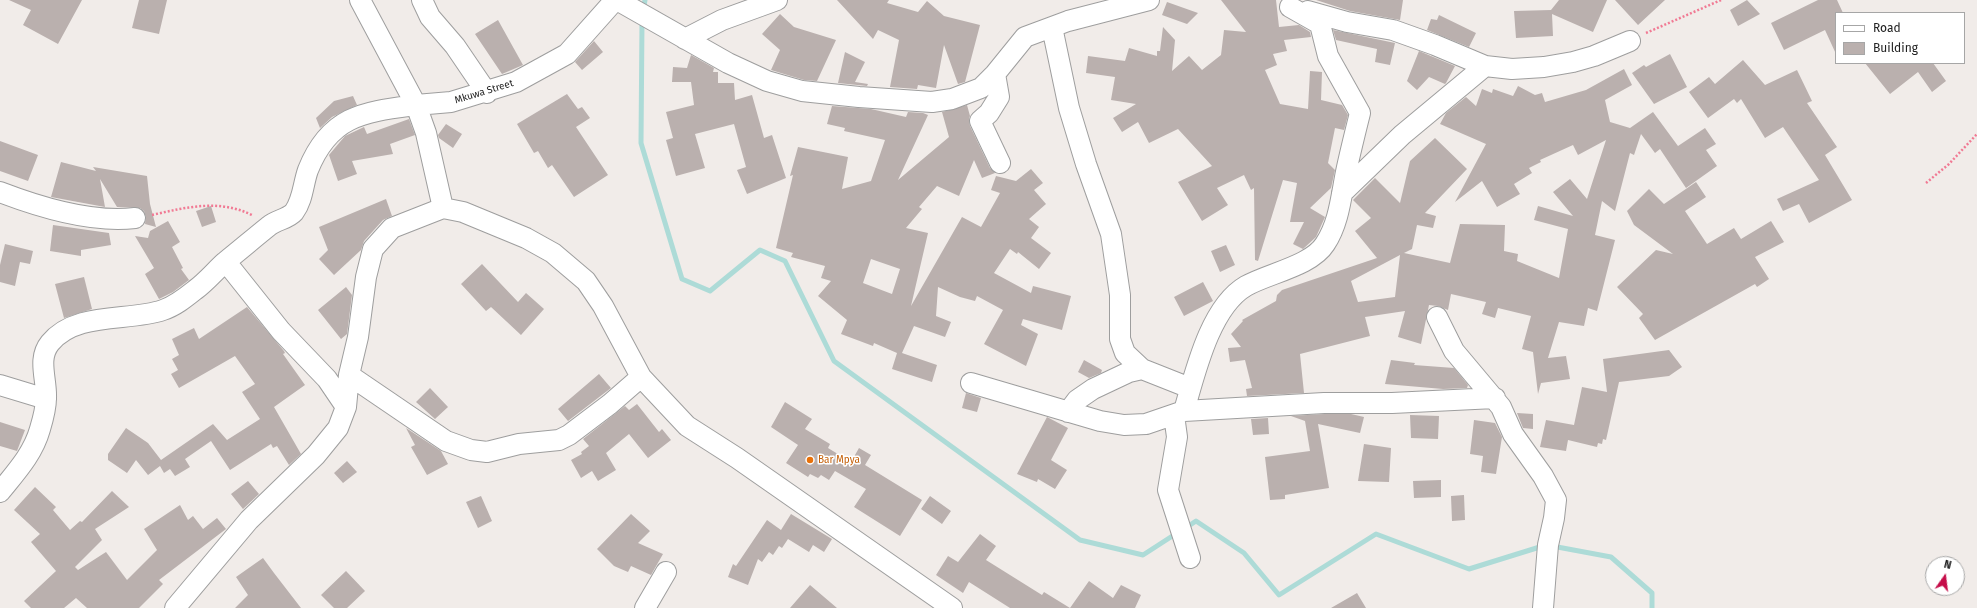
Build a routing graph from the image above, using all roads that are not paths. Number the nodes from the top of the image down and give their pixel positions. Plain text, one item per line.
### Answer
1 (360, 0) edge
2 (422, 0) edge
3 (616, 0) edge
4 (777, 0) edge
5 (1149, 0) edge
6 (1290, 4) edge
7 (1052, 27) junction
8 (685, 40) junction
9 (1630, 41) road end
10 (1485, 66) junction
11 (995, 74) junction
12 (487, 93) junction
13 (416, 105) junction
14 (1000, 163) dead end
15 (0, 192) edge
16 (1342, 193) junction
17 (443, 208) junction
18 (136, 218) road end
19 (226, 262) junction
20 (1437, 318) dead end
21 (1142, 368) junction
22 (349, 375) junction
23 (641, 377) junction
24 (971, 383) dead end
25 (0, 384) edge
26 (1190, 388) junction
27 (1495, 398) junction
28 (46, 399) junction
29 (346, 407) junction
30 (1068, 412) junction
31 (1179, 413) junction
32 (0, 492) edge
33 (1190, 558) dead end
34 (666, 572) dead end
35 (175, 608) edge
36 (645, 608) edge
37 (952, 608) edge
38 (1543, 608) edge

1 - 13 street
2 - 12 street
3 - 8 street
3 - 12 street, Mkuwa Street
4 - 8 street
5 - 7 street
6 - 10 street
6 - 16 street
7 - 11 street
7 - 21 street
8 - 11 street
9 - 10 street
10 - 16 street
11 - 14 street
12 - 13 street, Mkuwa Street
13 - 17 street
13 - 19 street, Mkuwa Street
15 - 18 street
16 - 26 street
17 - 22 street
17 - 23 street
19 - 28 street, Mkuwa Street
19 - 29 street
20 - 27 street
21 - 26 street
21 - 30 street
22 - 23 street
22 - 29 street
23 - 37 street
24 - 30 street
25 - 28 street
26 - 31 street
27 - 31 street
27 - 38 street
28 - 32 street, Mkuwa Street
29 - 35 street
30 - 31 street
31 - 33 street
34 - 36 street

